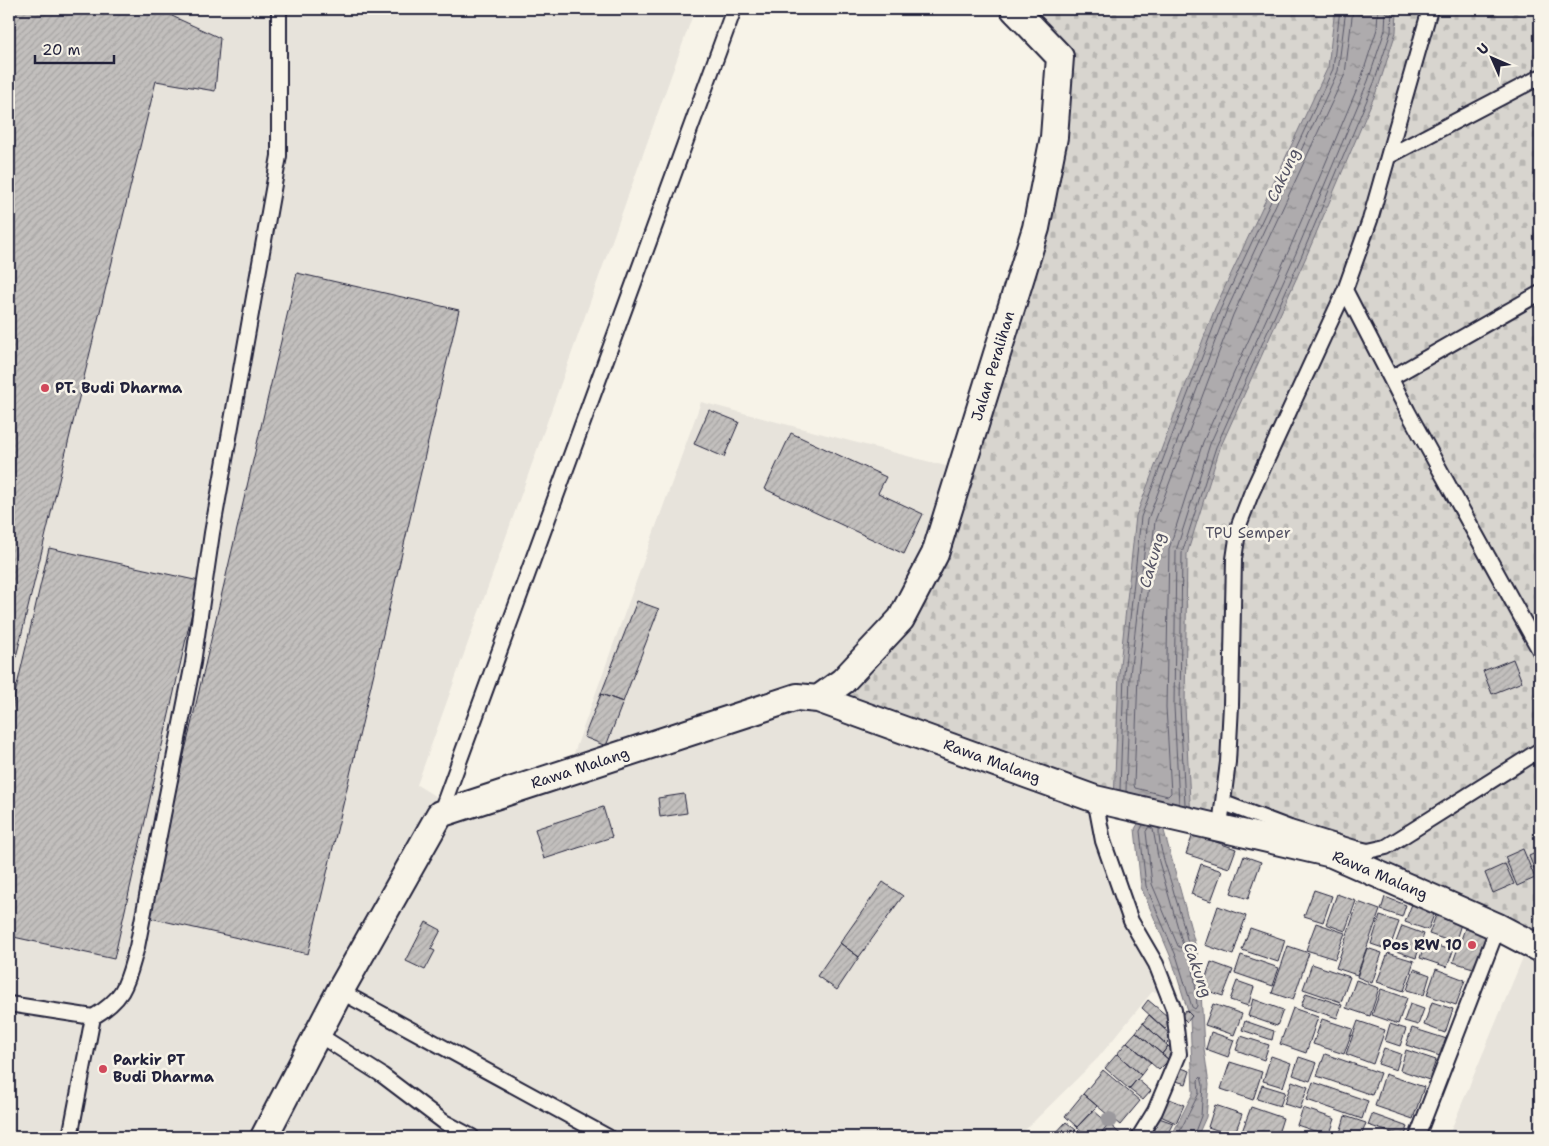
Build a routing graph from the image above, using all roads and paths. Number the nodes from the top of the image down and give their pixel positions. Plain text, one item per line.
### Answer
1 (279, 9) edge
2 (734, 9) edge
3 (1014, 9) edge
4 (1430, 9) edge
5 (1540, 76) edge
6 (1389, 156) junction
7 (1345, 290) junction
8 (1540, 292) edge
9 (1391, 378) junction
10 (1540, 651) edge
11 (818, 699) junction
12 (1540, 750) edge
13 (1101, 800) junction
14 (440, 814) junction
15 (1222, 815) junction
16 (1498, 927) junction
17 (1540, 949) edge
18 (340, 990) junction
19 (9, 1004) edge
20 (93, 1016) junction
21 (318, 1034) junction
22 (70, 1137) edge
23 (264, 1137) edge
24 (472, 1137) edge
25 (608, 1137) edge
26 (1139, 1137) edge
27 (1417, 1137) edge

1 - 20 lane
2 - 14 lane
3 - 11 street, Jalan Peralihan
4 - 6 lane
5 - 6 lane
6 - 7 lane
7 - 9 lane
7 - 15 lane
8 - 9 lane
9 - 10 lane
11 - 13 street, Rawa Malang
11 - 14 street, Rawa Malang
12 - 15 lane
13 - 15 street, Rawa Malang
13 - 26 lane
14 - 18 street
15 - 16 street, Rawa Malang
16 - 17 street, Rawa Malang
16 - 27 lane
18 - 21 street
18 - 25 lane
19 - 20 lane
20 - 22 lane
21 - 23 street
21 - 24 lane

